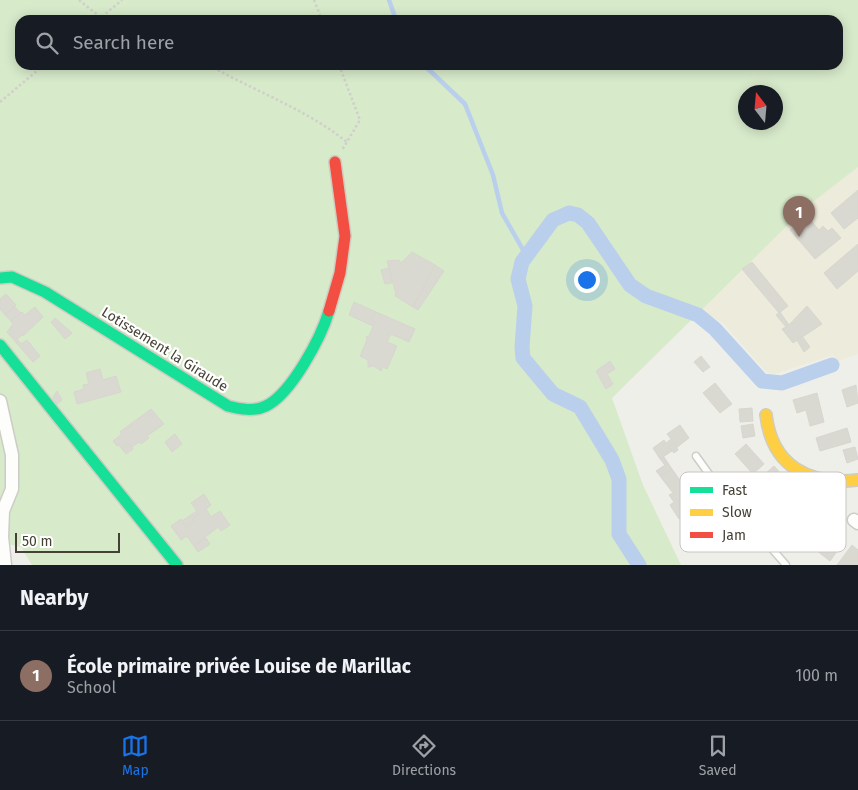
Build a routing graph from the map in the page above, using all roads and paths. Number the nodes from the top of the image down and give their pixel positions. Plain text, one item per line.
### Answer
1 (79, 0) edge
2 (122, 0) edge
3 (314, 0) edge
4 (96, 15) edge
5 (106, 15) edge
6 (320, 15) edge
7 (38, 70) edge
8 (218, 70) edge
9 (341, 70) edge
10 (0, 102) edge
11 (347, 142) junction
12 (335, 162) joint
13 (0, 278) edge
14 (0, 345) edge
15 (0, 401) edge
16 (766, 415) dead end
17 (696, 456) dead end
18 (708, 472) edge
19 (802, 472) edge
20 (775, 552) edge
21 (6, 565) edge
22 (177, 565) edge
23 (786, 565) edge

1 - 4 path
2 - 5 path
3 - 6 path
7 - 10 path
8 - 11 path
9 - 11 path
11 - 12 path
12 - 13 street, Lotissement la Giraude
14 - 22 street
15 - 21 street
16 - 19 street
17 - 18 lane
20 - 23 lane

